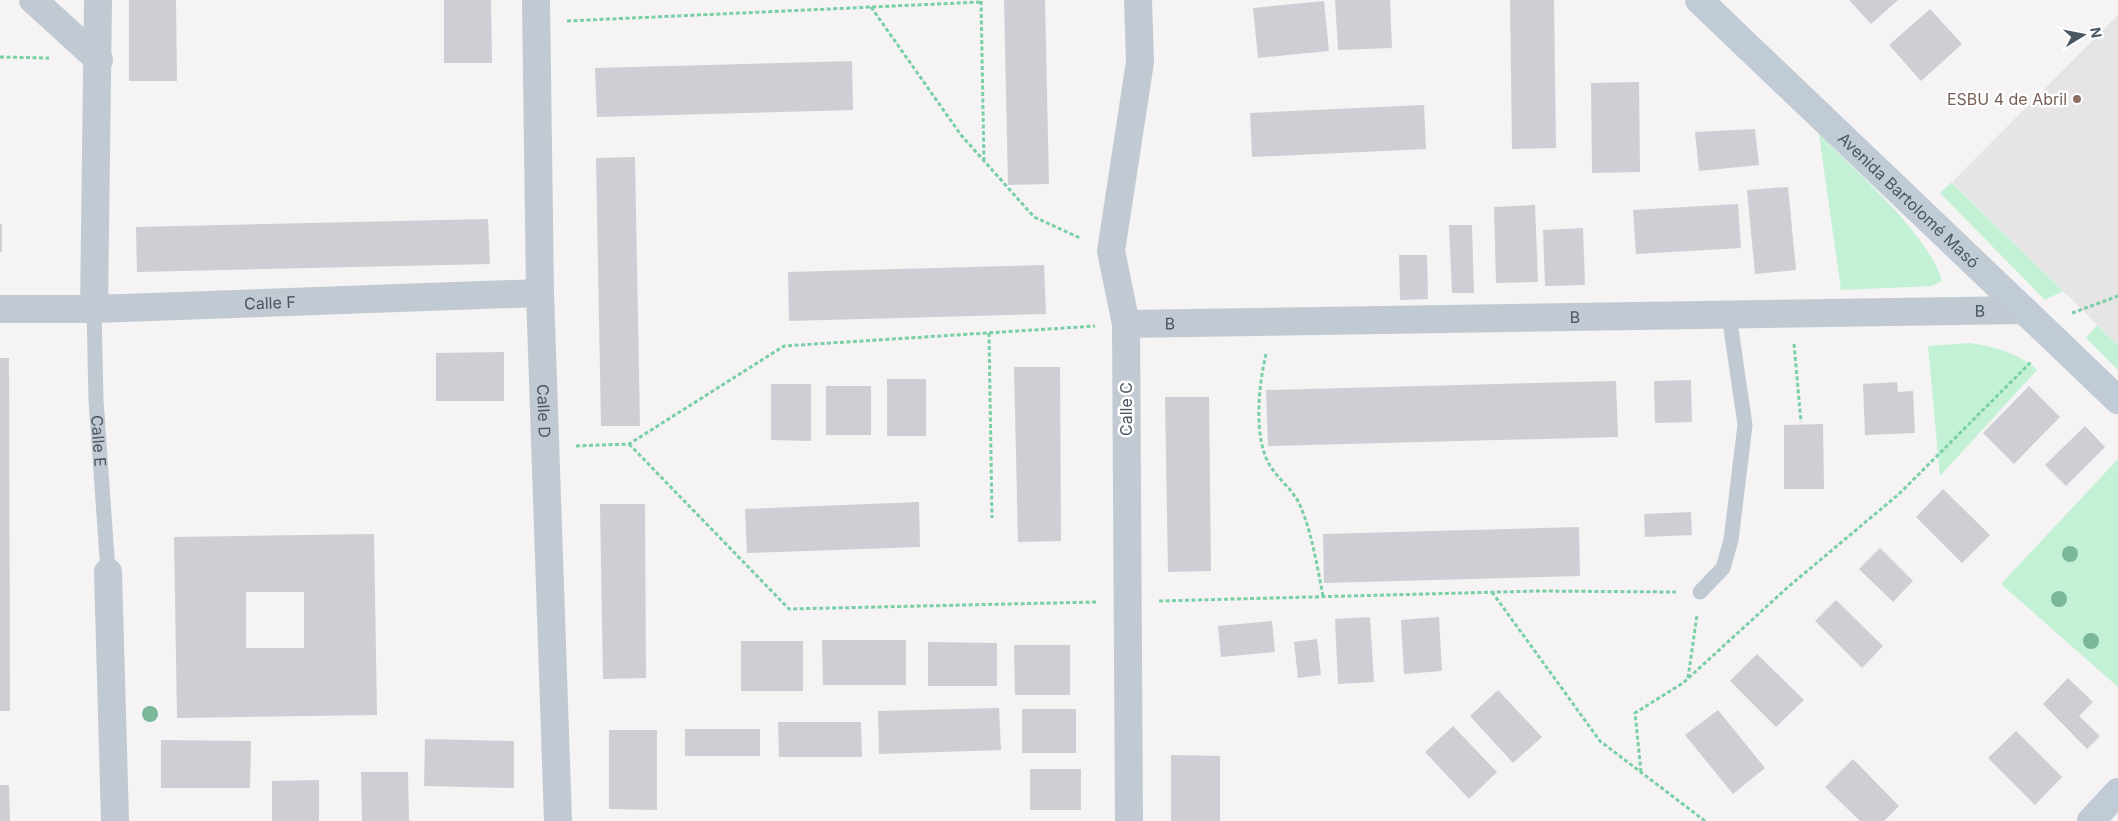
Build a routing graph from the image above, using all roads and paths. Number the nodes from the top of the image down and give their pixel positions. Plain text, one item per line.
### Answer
1 (33, 0) edge
2 (98, 0) edge
3 (1138, 0) edge
4 (1699, 0) edge
5 (981, 1) edge
6 (871, 7) junction
7 (536, 11) edge
8 (99, 60) junction
9 (984, 162) junction
10 (1111, 251) junction
11 (540, 293) junction
12 (2118, 296) edge
13 (0, 308) edge
14 (94, 308) junction
15 (1792, 314) junction
16 (1729, 315) junction
17 (1274, 322) junction
18 (1126, 324) junction
19 (2039, 325) junction
20 (989, 332) junction
21 (2118, 400) edge
22 (1801, 422) dead end
23 (629, 444) junction
24 (545, 447) junction
25 (992, 518) dead end
26 (108, 572) joint
27 (1492, 592) junction
28 (1700, 592) junction
29 (1323, 596) junction
30 (1128, 602) junction
31 (1688, 678) junction
32 (1640, 772) junction
33 (2118, 792) edge
34 (115, 821) edge
35 (558, 821) edge
36 (1129, 821) edge
37 (1705, 821) edge
38 (2091, 821) edge

1 - 8 street
2 - 8 street, Calle E
3 - 10 street, Calle C
4 - 19 main road, Avenida Bartolomé Masó
5 - 6 path
5 - 9 path
6 - 7 path
6 - 9 path
7 - 11 street, Calle D
8 - 14 street, Calle E
9 - 10 path
10 - 18 street, Calle C
11 - 14 street, Calle F
11 - 24 street, Calle D
12 - 19 path
13 - 14 street, Calle F
14 - 26 lane, Calle E
15 - 16 street, B
15 - 19 street, B
15 - 22 path
16 - 17 street, B
16 - 28 lane
17 - 18 street, B
17 - 29 path
18 - 20 path
18 - 30 street, Calle C
19 - 21 main road, Avenida Bartolomé Masó
19 - 31 path
20 - 23 path
20 - 25 path
23 - 24 path
23 - 30 path
24 - 35 street, Calle D
26 - 34 street, Calle E
27 - 28 path
27 - 29 path
27 - 32 path
28 - 31 path
29 - 30 path
30 - 36 street, Calle C
31 - 32 path
32 - 37 path
33 - 38 main road

